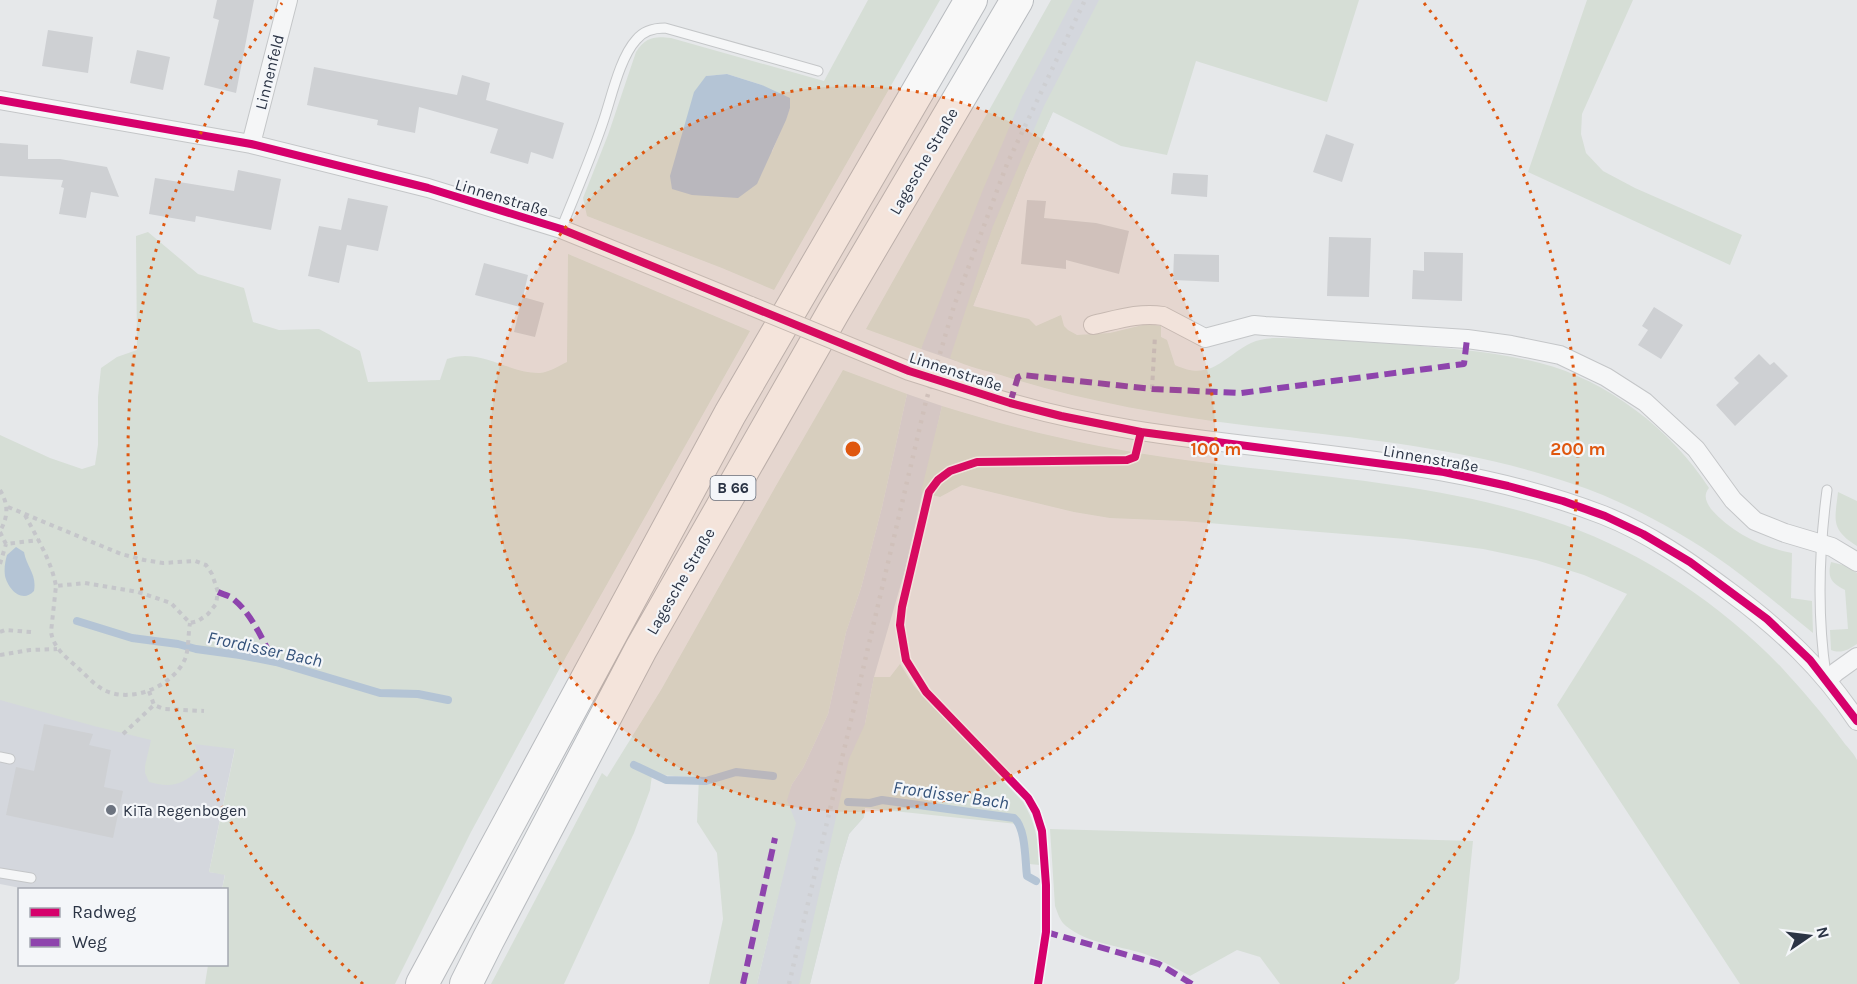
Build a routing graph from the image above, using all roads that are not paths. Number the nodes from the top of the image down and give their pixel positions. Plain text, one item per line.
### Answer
1 (288, 0) edge
2 (970, 0) edge
3 (1017, 0) edge
4 (818, 70) dead end
5 (0, 100) edge
6 (251, 144) junction
7 (561, 229) junction
8 (1093, 326) dead end
9 (1827, 490) dead end
10 (1822, 544) junction
11 (1857, 561) edge
12 (1857, 657) edge
13 (1827, 681) junction
14 (1857, 721) edge
15 (0, 873) edge
16 (31, 878) dead end
17 (422, 984) edge
18 (466, 984) edge

1 - 6 street, Linnenfeld
2 - 17 highway, Lagesche Straße / B 66
3 - 18 highway, Lagesche Straße / B 66
4 - 7 lane
5 - 6 street, Linnenstraße
6 - 7 street, Linnenstraße
7 - 13 street, Linnenstraße, bridge
8 - 10 street
9 - 10 lane
10 - 11 street
10 - 13 lane
12 - 13 street
13 - 14 street, Linnenstraße
15 - 16 lane

